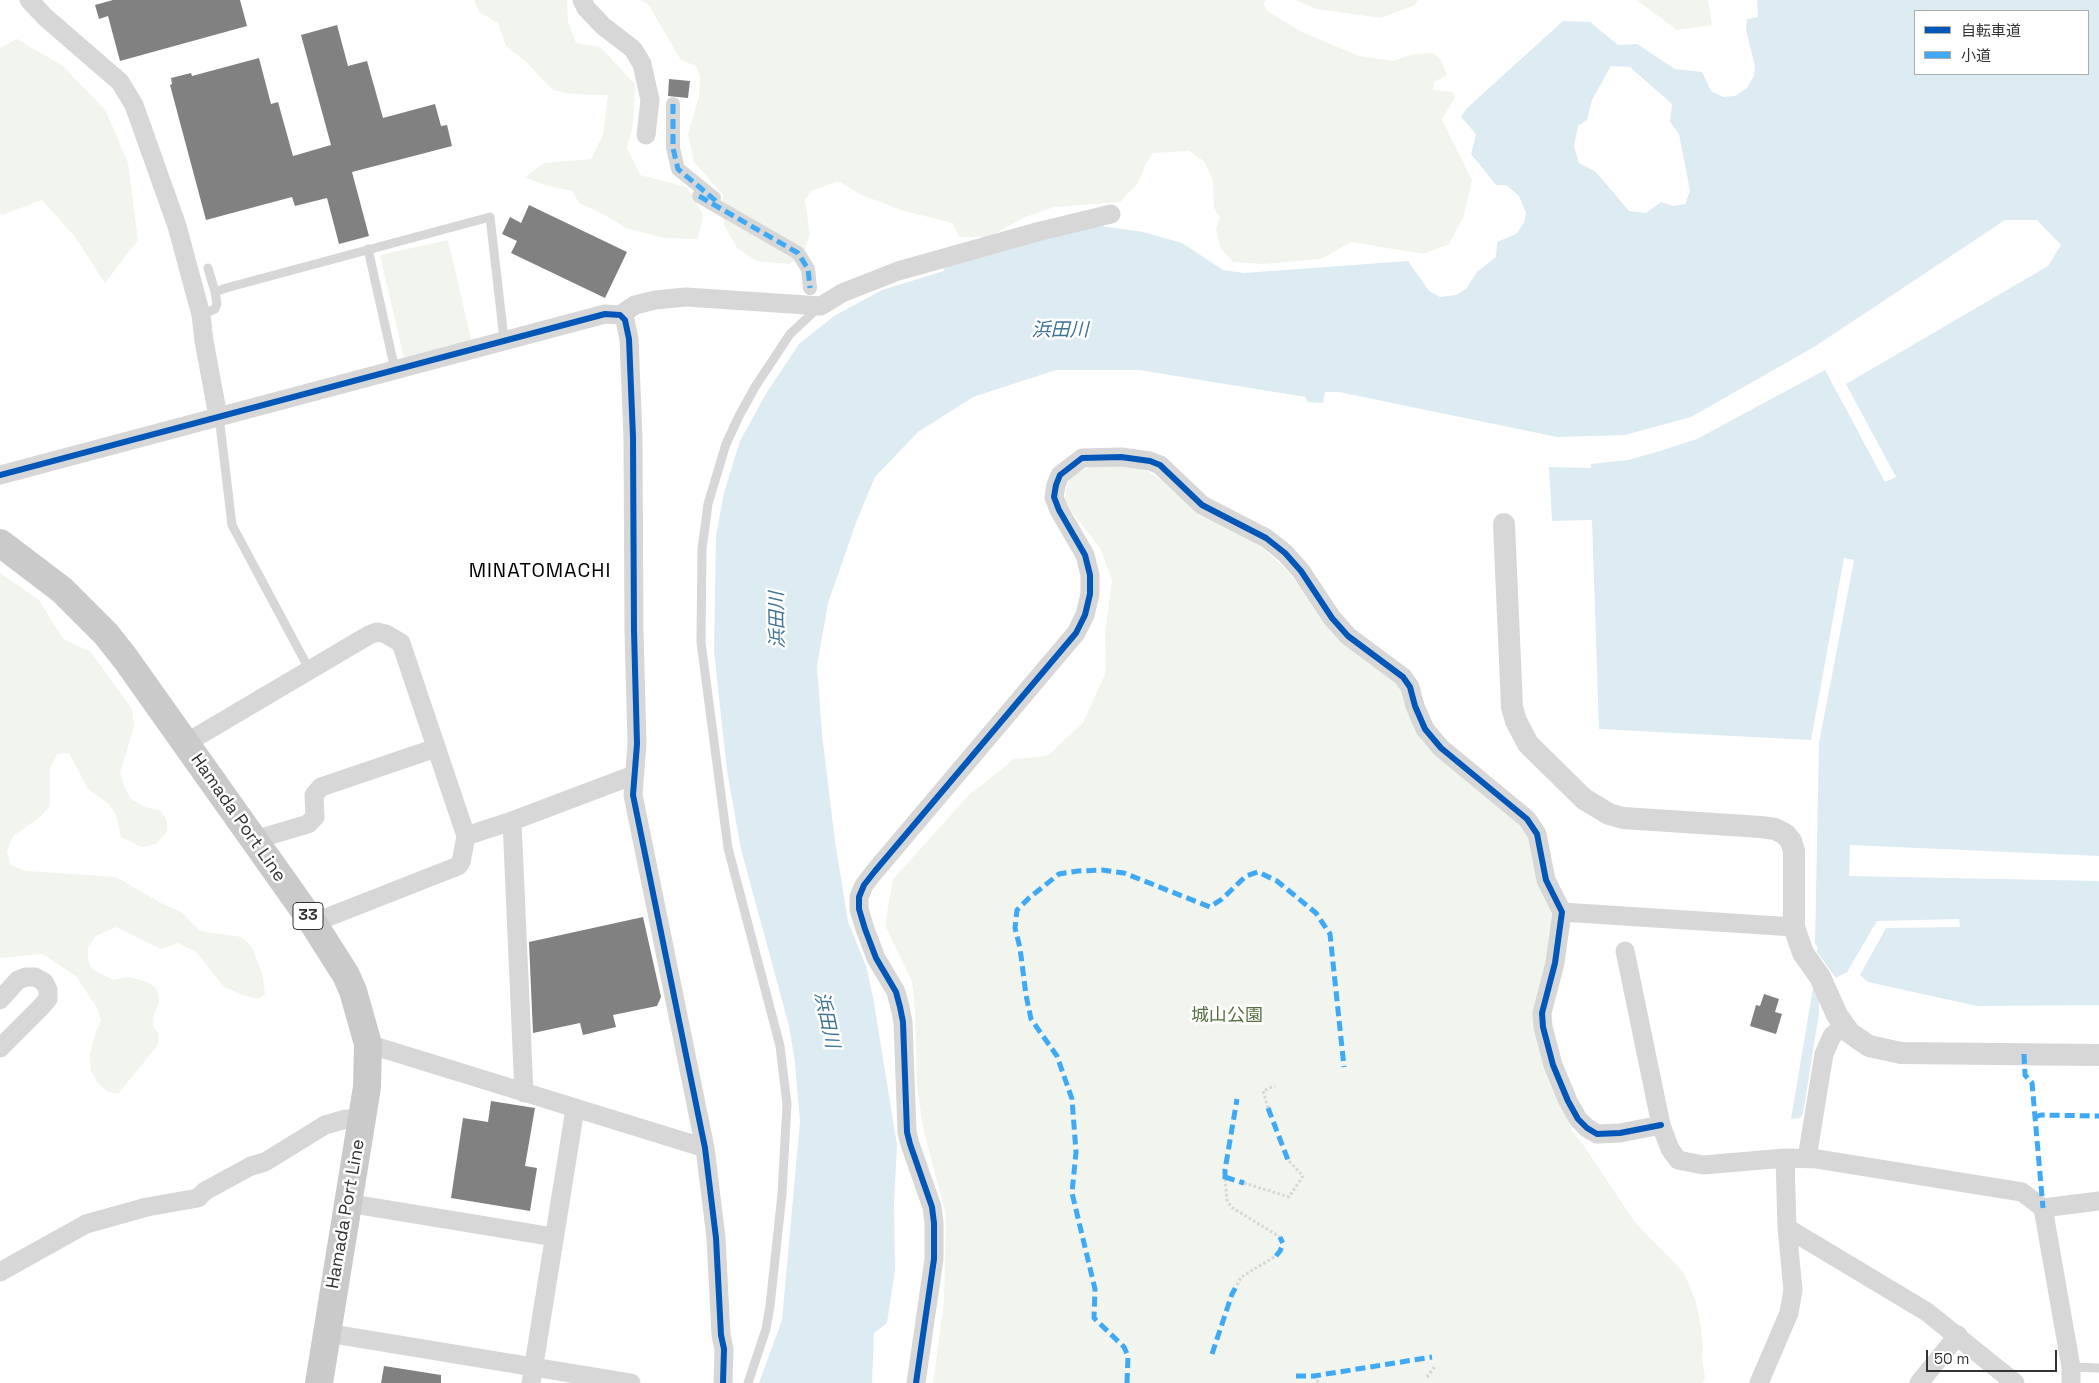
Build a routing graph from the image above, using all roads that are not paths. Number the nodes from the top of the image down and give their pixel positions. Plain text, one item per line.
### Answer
1 (29, 0) edge
2 (582, 0) edge
3 (106, 51) dead end
4 (120, 82) junction
5 (673, 104) dead end
6 (646, 134) dead end
7 (699, 196) dead end
8 (721, 207) junction
9 (1111, 214) dead end
10 (368, 249) junction
11 (208, 268) dead end
12 (810, 288) dead end
13 (215, 292) junction
14 (821, 306) junction
15 (202, 315) junction
16 (620, 316) junction
17 (504, 339) junction
18 (395, 370) junction
19 (218, 416) junction
20 (0, 475) edge
21 (1504, 524) dead end
22 (0, 543) edge
23 (309, 669) junction
24 (186, 744) junction
25 (436, 748) junction
26 (634, 776) junction
27 (512, 821) junction
28 (466, 836) junction
29 (254, 840) junction
30 (1562, 912) junction
31 (313, 924) junction
32 (1794, 927) junction
33 (1625, 951) dead end
34 (0, 1000) edge
35 (1844, 1025) junction
36 (368, 1044) junction
37 (0, 1048) edge
38 (2099, 1055) edge
39 (524, 1093) junction
40 (575, 1109) junction
41 (363, 1119) junction
42 (1661, 1125) junction
43 (705, 1148) junction
44 (1785, 1158) junction
45 (1807, 1158) junction
46 (2099, 1201) edge
47 (347, 1203) junction
48 (2043, 1208) junction
49 (1787, 1228) junction
50 (554, 1237) junction
51 (0, 1272) edge
52 (327, 1333) junction
53 (1958, 1335) junction
54 (2099, 1368) edge
55 (532, 1375) edge
56 (2071, 1375) edge
57 (319, 1383) edge
58 (631, 1383) edge
59 (723, 1383) edge
60 (748, 1383) edge
61 (916, 1383) edge
62 (1759, 1383) edge
63 (1919, 1383) edge
64 (2015, 1383) edge

1 - 4 street
2 - 6 street
3 - 4 street
4 - 15 street
5 - 8 street
7 - 8 street
8 - 12 street
9 - 14 street
10 - 13 lane
10 - 17 lane
10 - 18 lane
11 - 13 lane
13 - 15 lane
14 - 16 street
14 - 60 lane
15 - 19 street
16 - 17 street
16 - 26 street
17 - 18 street
18 - 19 street
19 - 20 street
19 - 23 lane
21 - 32 street
22 - 24 main road, Hamada Port Line / 33
23 - 24 street
23 - 25 street
24 - 29 main road, Hamada Port Line / 33
25 - 28 street
25 - 29 street
26 - 27 street
26 - 43 street
27 - 28 street
27 - 39 street
28 - 31 street
29 - 31 main road, Hamada Port Line / 33
30 - 32 street
30 - 42 street
30 - 61 street
31 - 36 main road, Hamada Port Line / 33
32 - 35 street
33 - 42 street
34 - 37 street
35 - 38 street
35 - 45 street
36 - 39 street
36 - 41 main road, Hamada Port Line / 33
39 - 40 street
40 - 43 street
40 - 50 street
41 - 47 main road, Hamada Port Line / 33
41 - 51 street
42 - 44 street
43 - 59 street
44 - 45 street
44 - 49 street
45 - 48 street
46 - 48 street
47 - 50 street
47 - 52 main road, Hamada Port Line / 33
48 - 56 street
49 - 53 street
49 - 62 street
50 - 55 street
52 - 55 street
52 - 57 main road, Hamada Port Line / 33
53 - 63 street
53 - 64 street
54 - 56 lane
55 - 58 street

